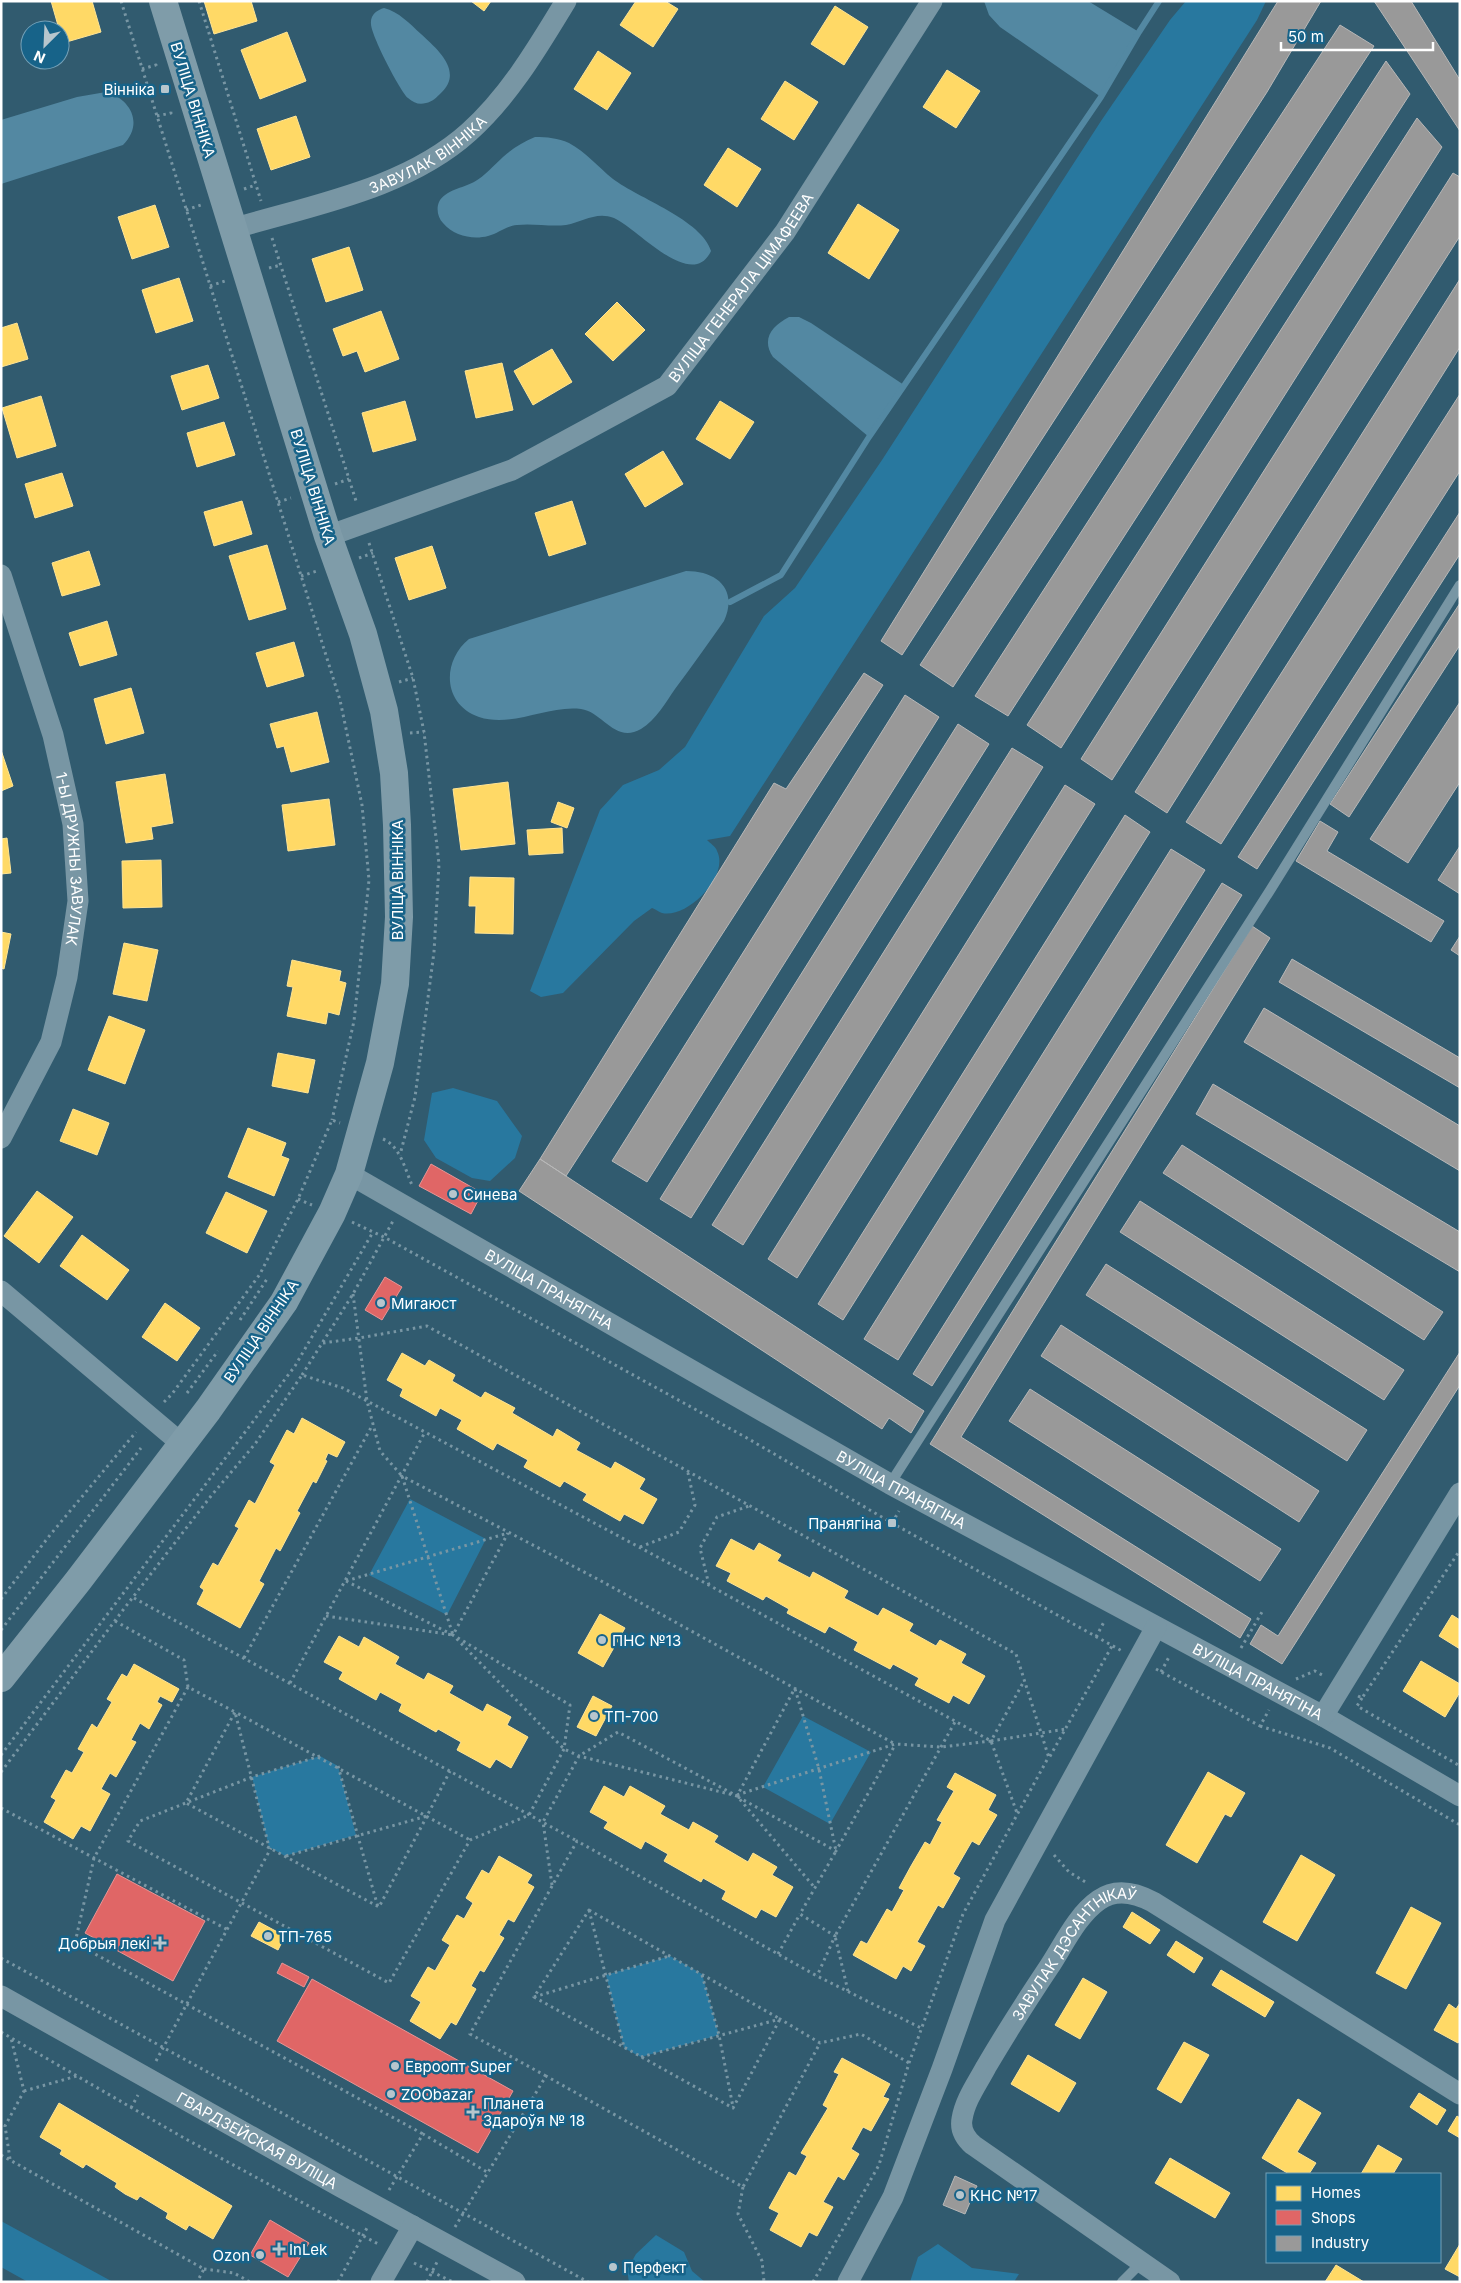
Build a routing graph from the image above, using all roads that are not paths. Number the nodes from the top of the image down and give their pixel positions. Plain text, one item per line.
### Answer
1 (163, 1) edge
2 (566, 1) edge
3 (932, 1) edge
4 (232, 229) junction
5 (328, 536) junction
6 (1, 574) edge
7 (1460, 585) edge
8 (1, 1138) edge
9 (349, 1174) junction
10 (1, 1292) edge
11 (182, 1444) junction
12 (890, 1484) junction
13 (1460, 1493) edge
14 (1156, 1627) junction
15 (1, 1678) edge
16 (1323, 1716) junction
17 (1460, 1796) edge
18 (1, 1996) edge
19 (1460, 2094) edge
20 (413, 2226) junction
21 (1142, 2262) junction
22 (380, 2282) edge
23 (515, 2282) edge
24 (848, 2282) edge
25 (1122, 2282) edge
26 (1170, 2282) edge

1 - 4 street, ВУЛІЦА ВІННІКА
2 - 4 street, ЗАВУЛАК ВІННІКА
3 - 5 street, ВУЛІЦА ГЕНЕРАЛА ЦІМАФЕЕВА
4 - 5 street, ВУЛІЦА ВІННІКА
5 - 9 street, ВУЛІЦА ВІННІКА
6 - 8 street, 1-Ы ДРУЖНЫ ЗАВУЛАК
7 - 12 lane
9 - 11 street, ВУЛІЦА ВІННІКА
9 - 12 street, ВУЛІЦА ПРАНЯГІНА
10 - 11 street
11 - 15 street, ВУЛІЦА ВІННІКА
12 - 14 street, ВУЛІЦА ПРАНЯГІНА
13 - 16 street
14 - 16 street, ВУЛІЦА ПРАНЯГІНА
14 - 24 street
16 - 17 street, ВУЛІЦА ПРАНЯГІНА
18 - 20 street, ГВАРДЗЕЙСКАЯ ВУЛІЦА
19 - 21 street, ЗАВУЛАК ДЭСАНТНІКАЎ
20 - 22 street
20 - 23 street, ГВАРДЗЕЙСКАЯ ВУЛІЦА
21 - 25 lane
21 - 26 street, ЗАВУЛАК ДЭСАНТНІКАЎ

